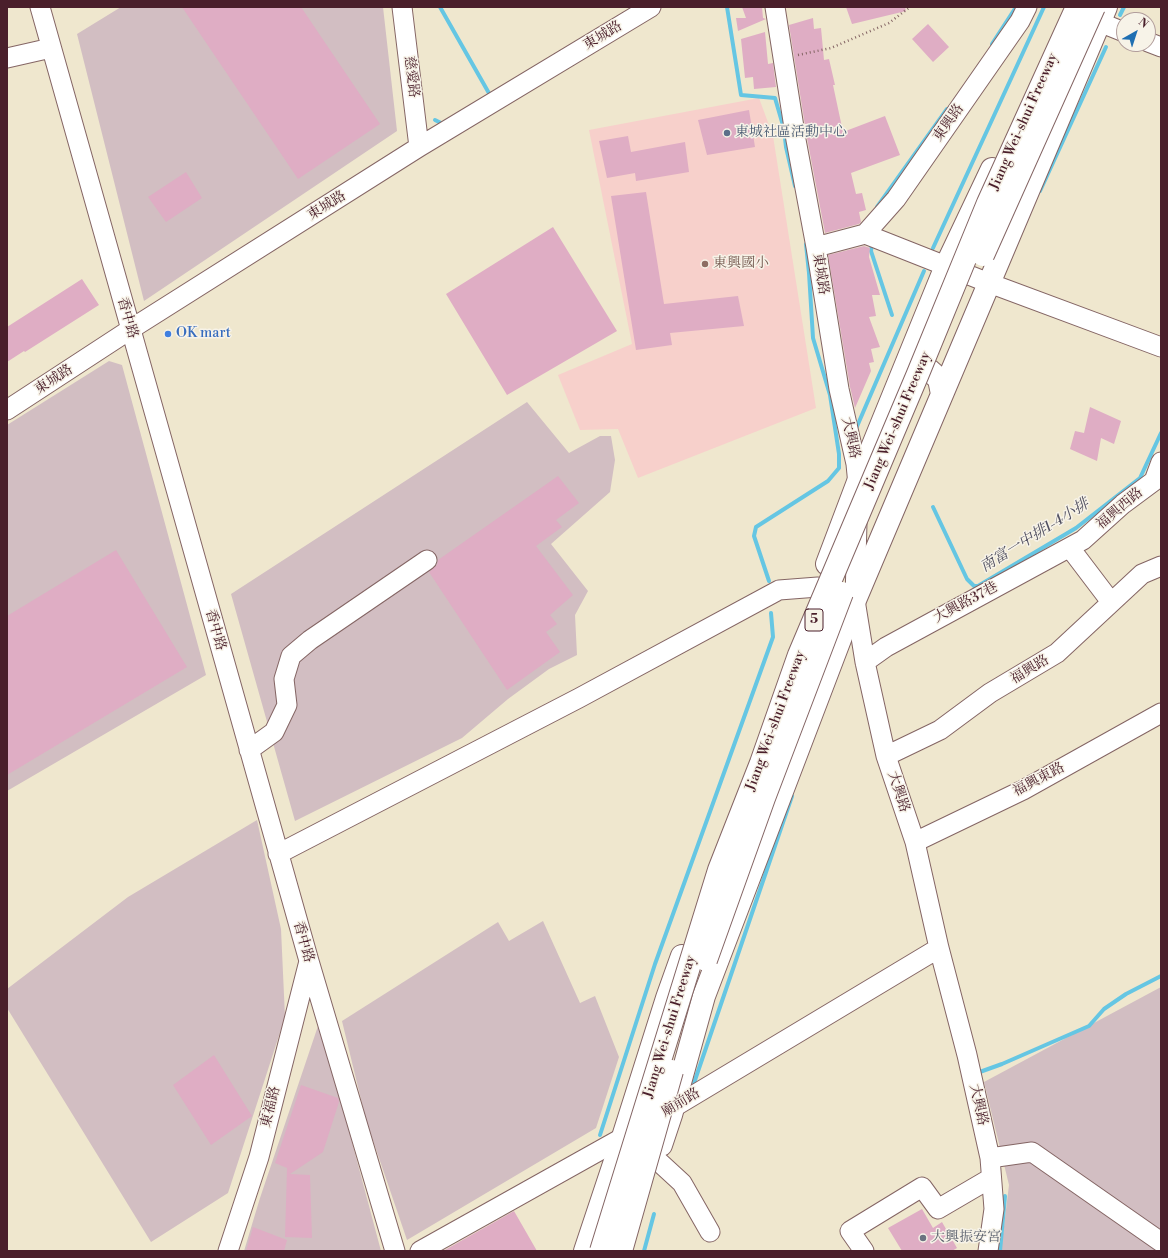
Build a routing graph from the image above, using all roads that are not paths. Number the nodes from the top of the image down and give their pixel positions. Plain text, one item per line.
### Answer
1 (40, 7) edge
2 (402, 7) edge
3 (651, 7) edge
4 (775, 7) edge
5 (1027, 7) edge
6 (1068, 7) edge
7 (1077, 7) edge
8 (1100, 12) edge
9 (1116, 25) edge
10 (52, 48) junction
11 (7, 58) edge
12 (419, 147) junction
13 (865, 234) junction
14 (816, 248) junction
15 (946, 266) junction
16 (989, 283) junction
17 (829, 328) joint
18 (131, 329) junction
19 (1161, 347) edge
20 (902, 376) junction
21 (942, 394) junction
22 (7, 410) edge
23 (1161, 462) edge
24 (858, 482) junction
25 (1070, 548) junction
26 (427, 560) dead end
27 (1161, 566) edge
28 (818, 587) junction
29 (855, 600) junction
30 (1111, 602) junction
31 (865, 662) junction
32 (774, 701) junction
33 (1161, 713) edge
34 (810, 718) junction
35 (249, 750) junction
36 (886, 756) junction
37 (915, 842) junction
38 (278, 854) junction
39 (939, 948) junction
40 (309, 962) junction
41 (673, 1108) junction
42 (623, 1137) junction
43 (990, 1158) junction
44 (657, 1160) junction
45 (991, 1178) junction
46 (710, 1232) dead end
47 (1161, 1242) edge
48 (228, 1251) edge
49 (395, 1251) edge
50 (420, 1251) edge
51 (585, 1251) edge
52 (601, 1251) edge
53 (621, 1251) edge
54 (627, 1251) edge
55 (864, 1251) edge
56 (988, 1251) edge

1 - 10 street, 香中路
2 - 12 street, 慈愛路
3 - 12 street, 東城路
4 - 14 street, 東城路
5 - 13 street, 東興路
6 - 15 main road
7 - 52 main road, Jiang Wei-shui Freeway / 5, bridge
8 - 9 street
8 - 16 main road
8 - 53 main road, Jiang Wei-shui Freeway / 5, bridge
10 - 11 street
10 - 18 street, 香中路
12 - 18 street, 東城路
13 - 14 street
13 - 15 street
14 - 17 street, 東城路
15 - 16 street
15 - 20 main road
16 - 19 street
16 - 21 main road
17 - 24 street, 大興路
18 - 22 street, 東城路
18 - 35 street, 香中路
20 - 21 main road
20 - 24 main road
21 - 29 main road
23 - 25 street, 福興西路
24 - 28 main road
24 - 29 street, 大興路
25 - 30 street
25 - 31 street, 大興路37巷
26 - 35 street
27 - 30 street, 福興路
28 - 32 main road
28 - 38 street
29 - 31 street, 大興路
29 - 34 main road
30 - 36 street, 福興路
31 - 36 street, 大興路
32 - 34 main road
32 - 42 main road
33 - 37 street, 福興東路
34 - 41 main road
35 - 38 street, 香中路
36 - 37 street, 大興路
37 - 39 street, 大興路
38 - 40 street, 香中路
39 - 41 street, 廟前路
39 - 43 street, 大興路
40 - 48 street, 東福路
40 - 49 street, 香中路
41 - 42 street, 廟前路
41 - 44 main road
42 - 50 street, 廟前路
42 - 51 main road
43 - 45 street, 大興路
43 - 47 street
44 - 46 street
44 - 54 main road
45 - 55 street
45 - 56 street, 大興路

